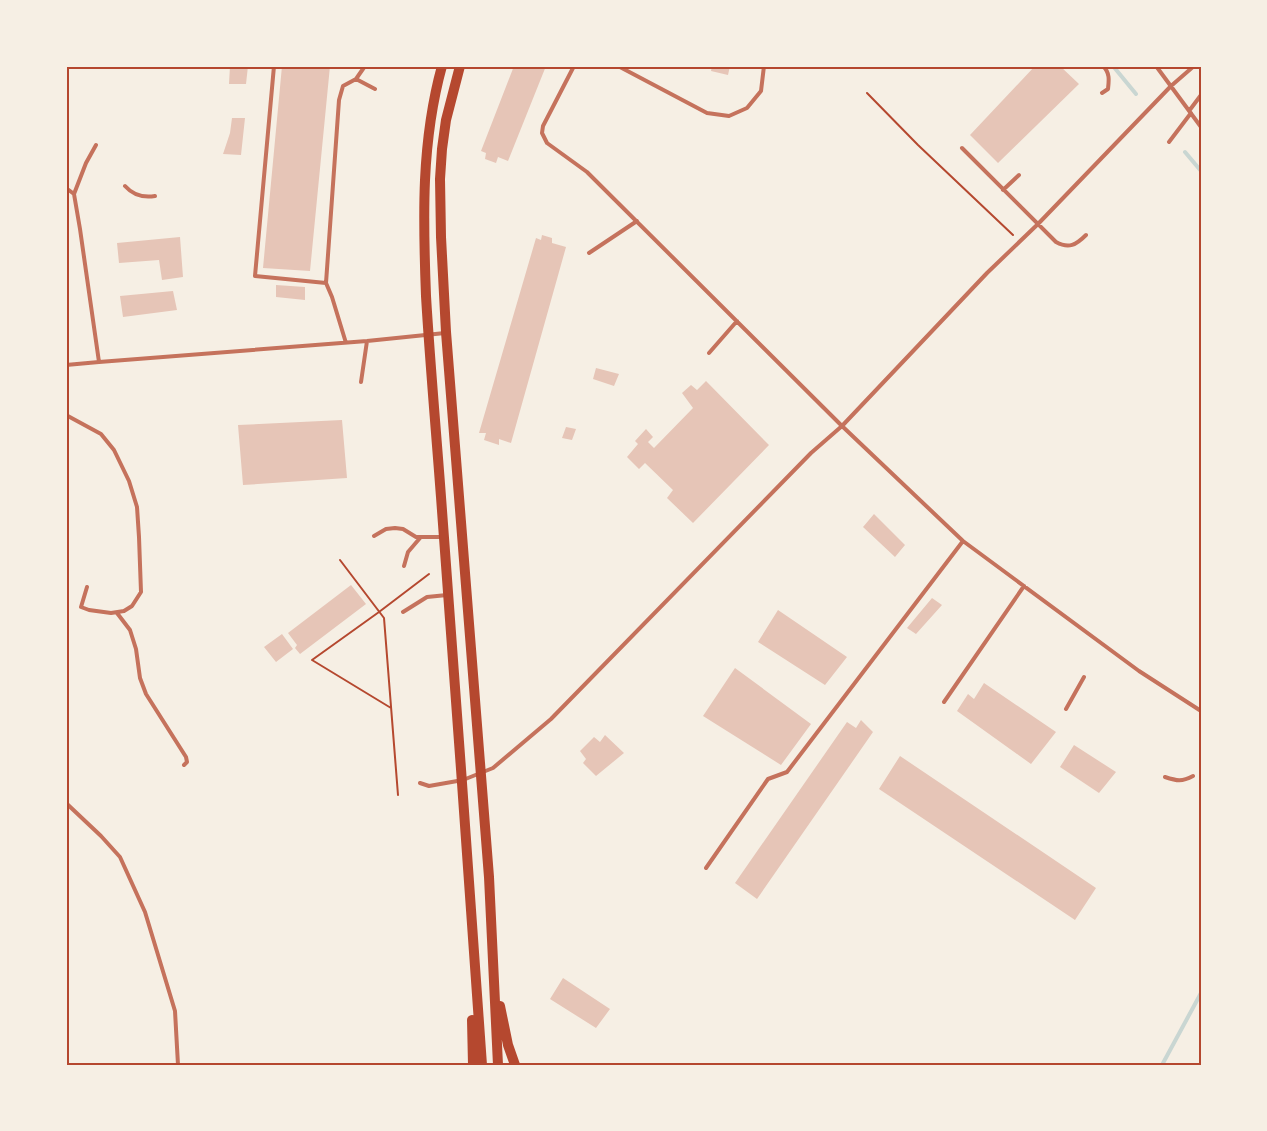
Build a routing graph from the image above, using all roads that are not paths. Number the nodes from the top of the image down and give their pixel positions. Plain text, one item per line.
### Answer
1 (274, 66) edge
2 (365, 66) edge
3 (442, 66) edge
4 (460, 66) edge
5 (574, 66) edge
6 (618, 66) edge
7 (764, 66) edge
8 (1103, 66) edge
9 (1156, 66) edge
10 (1194, 66) edge
11 (356, 79) junction
12 (1171, 86) junction
13 (375, 89) dead end
14 (1102, 93) dead end
15 (1201, 95) edge
16 (1190, 112) junction
17 (1201, 127) edge
18 (1169, 142) dead end
19 (96, 145) dead end
20 (962, 148) dead end
21 (1018, 175) dead end
22 (125, 186) dead end
23 (66, 188) edge
24 (1003, 190) junction
25 (74, 194) junction
26 (155, 196) dead end
27 (637, 221) junction
28 (1038, 224) junction
29 (1086, 235) dead end
30 (589, 253) dead end
31 (326, 283) junction
32 (737, 321) junction
33 (446, 332) junction
34 (428, 334) junction
35 (367, 341) junction
36 (346, 343) junction
37 (709, 352) dead end
38 (99, 362) junction
39 (66, 365) edge
40 (361, 382) dead end
41 (66, 415) edge
42 (843, 426) junction
43 (374, 536) dead end
44 (444, 537) junction
45 (421, 538) junction
46 (963, 541) junction
47 (404, 566) dead end
48 (1024, 586) junction
49 (87, 587) dead end
50 (448, 595) junction
51 (116, 612) junction
52 (403, 612) dead end
53 (1084, 677) dead end
54 (944, 702) dead end
55 (1066, 709) dead end
56 (1201, 711) edge
57 (184, 765) dead end
58 (481, 774) junction
59 (1193, 776) dead end
60 (1165, 777) dead end
61 (463, 780) junction
62 (420, 783) dead end
63 (66, 804) edge
64 (706, 867) dead end
65 (474, 960) junction
66 (493, 967) junction
67 (178, 1065) edge
68 (473, 1065) edge
69 (482, 1065) edge
70 (498, 1065) edge
71 (515, 1065) edge

1 - 31 lane
2 - 11 lane
3 - 34 main road
4 - 33 main road
5 - 27 lane
6 - 7 lane
8 - 14 lane
9 - 12 lane
10 - 12 lane
11 - 13 lane
11 - 31 lane
12 - 16 lane
12 - 28 lane
15 - 16 lane
16 - 17 lane
16 - 18 lane
19 - 25 lane
20 - 24 lane
21 - 24 lane
22 - 26 lane
23 - 25 lane
24 - 28 lane
25 - 38 lane
27 - 30 lane
27 - 32 lane
28 - 29 lane
28 - 42 lane
31 - 36 lane
32 - 37 lane
32 - 42 lane
33 - 34 lane
33 - 58 main road
34 - 35 lane
34 - 44 main road
35 - 36 lane
35 - 40 lane
36 - 38 lane
38 - 39 lane
41 - 51 lane
42 - 46 lane
42 - 58 lane
43 - 45 lane
44 - 45 lane
44 - 50 main road
45 - 47 lane
46 - 48 lane
46 - 64 lane
48 - 54 lane
48 - 56 lane
49 - 51 lane
50 - 52 lane
50 - 61 main road
51 - 57 lane
53 - 55 lane
58 - 61 lane
58 - 66 main road
59 - 60 lane
61 - 62 lane
61 - 65 main road
63 - 67 lane
65 - 68 main road
65 - 69 main road
66 - 70 main road
66 - 71 main road

